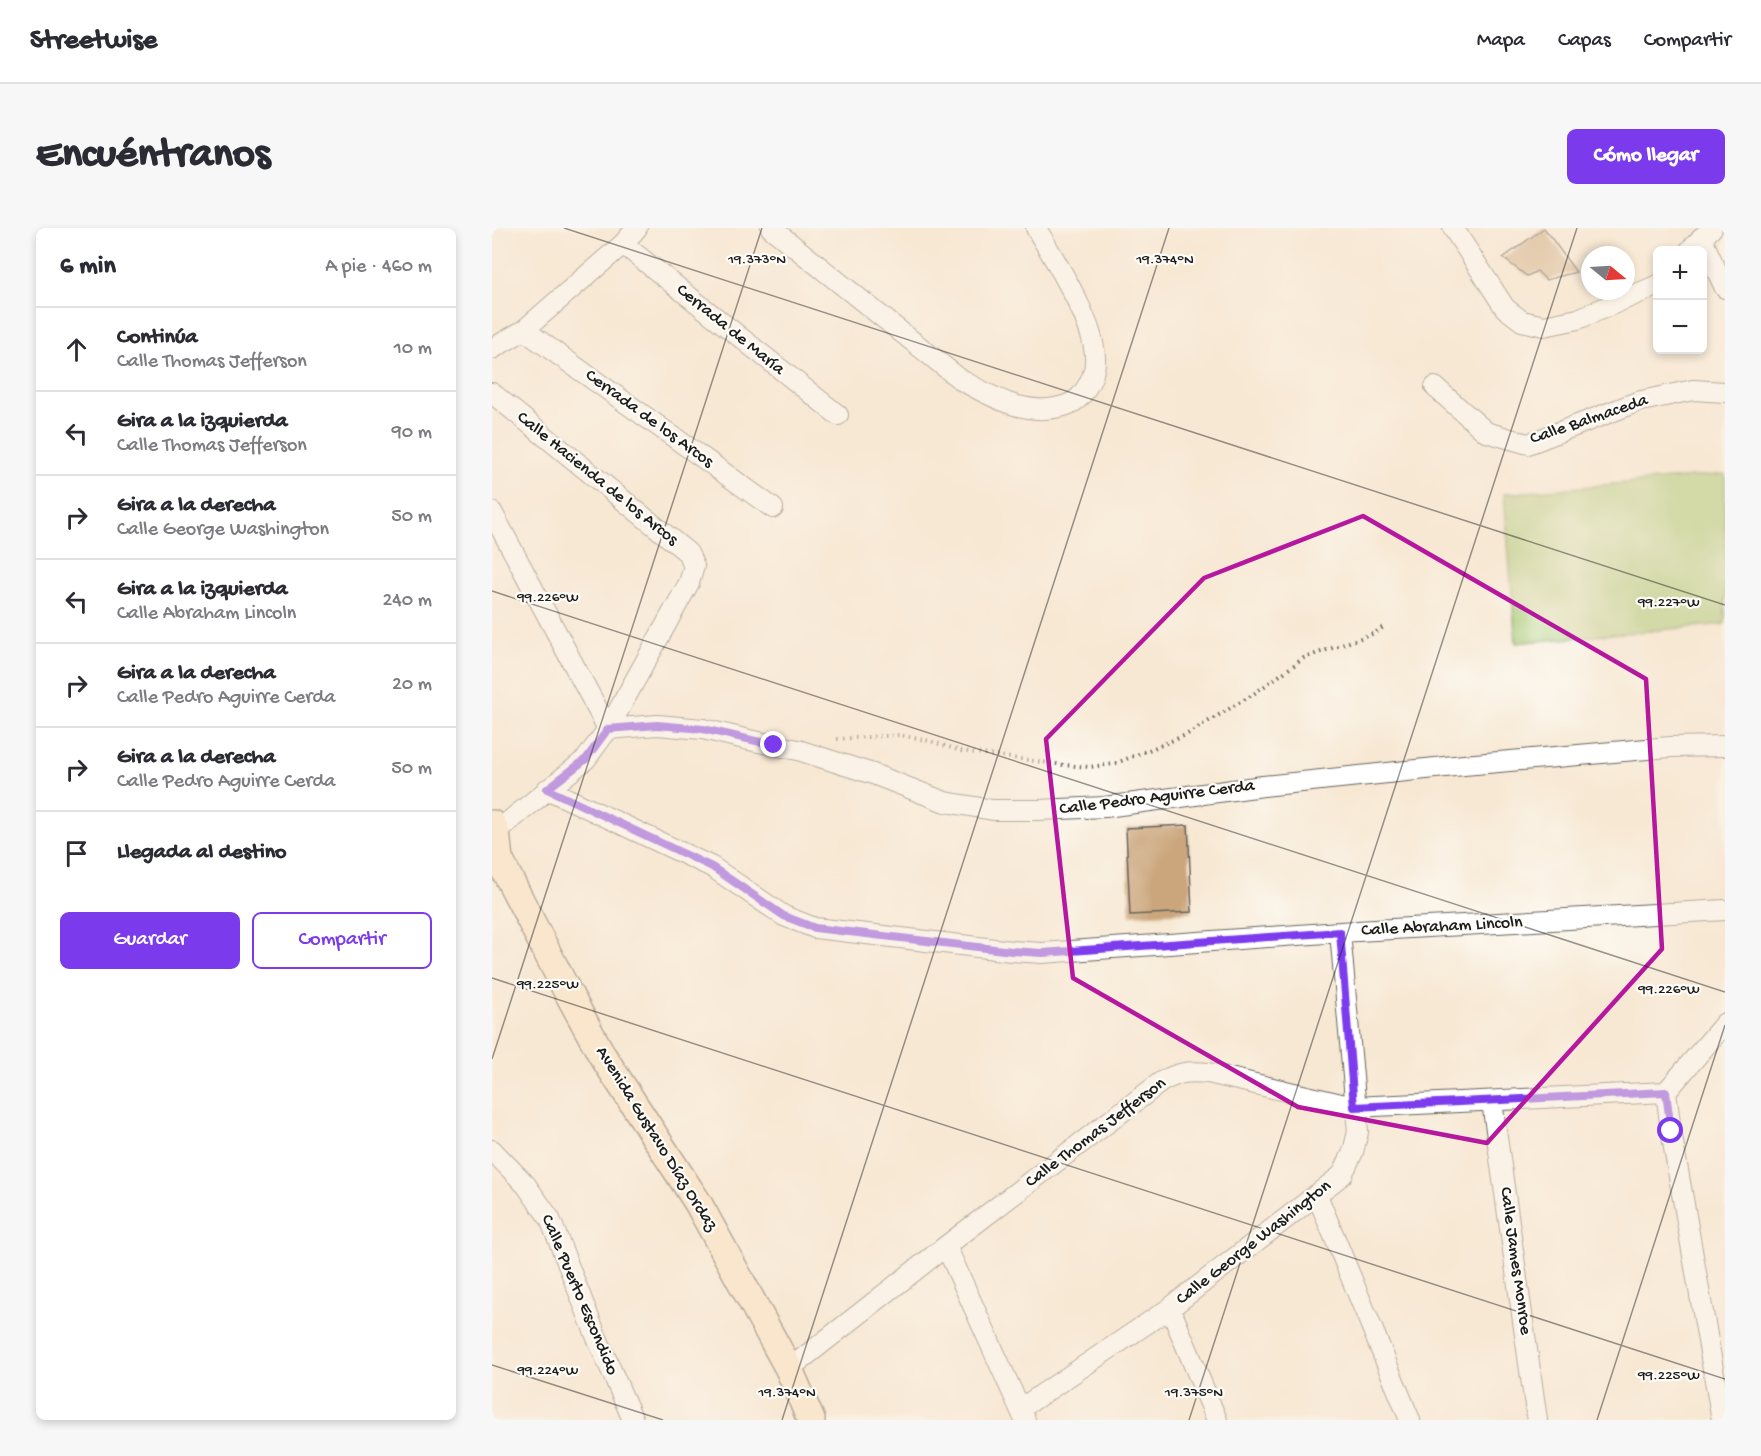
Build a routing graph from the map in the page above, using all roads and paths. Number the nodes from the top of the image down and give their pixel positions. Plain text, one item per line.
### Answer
1 (638, 228) edge
2 (771, 228) edge
3 (1036, 228) edge
4 (1453, 228) edge
5 (1701, 239) edge
6 (623, 244) junction
7 (1653, 287) edge
8 (1725, 288) edge
9 (524, 330) junction
10 (492, 349) edge
11 (1435, 387) dead end
12 (1725, 392) edge
13 (492, 393) edge
14 (838, 415) dead end
15 (773, 508) dead end
16 (492, 512) edge
17 (1386, 625) dead end
18 (608, 729) junction
19 (829, 740) dead end
20 (1725, 746) edge
21 (547, 789) junction
22 (494, 841) edge
23 (1725, 910) edge
24 (1340, 932) junction
25 (1725, 1023) edge
26 (1666, 1092) junction
27 (1492, 1102) junction
28 (1354, 1107) junction
29 (492, 1150) edge
30 (1317, 1195) junction
31 (946, 1246) junction
32 (1170, 1308) junction
33 (789, 1369) junction
34 (1023, 1414) edge
35 (633, 1420) edge
36 (812, 1420) edge
37 (1217, 1420) edge
38 (1410, 1420) edge
39 (1537, 1420) edge
40 (1722, 1420) edge

1 - 6 street
2 - 3 street
4 - 7 street
5 - 8 street
6 - 9 street
6 - 14 street, Cerrada de María
9 - 10 street
9 - 15 street, Cerrada de los Arcos
11 - 12 street, Calle Balmaceda
13 - 18 street, Calle Hacienda de los Arcos
16 - 18 street
17 - 19 path
18 - 20 street, Calle Pedro Aguirre Cerda
18 - 21 street
21 - 22 street
21 - 24 street, Calle Abraham Lincoln
22 - 33 street, Avenida Gustavo Díaz Ordaz
23 - 24 street, Calle Abraham Lincoln
24 - 28 street, Calle George Washington
25 - 26 street
26 - 27 street, Calle Thomas Jefferson
26 - 40 street
27 - 28 street, Calle Thomas Jefferson
27 - 39 street, Calle James Monroe
28 - 30 street, Calle George Washington
28 - 31 street, Calle Thomas Jefferson
29 - 35 street, Calle Puerto Escondido
30 - 32 street, Calle George Washington
30 - 38 street
31 - 33 street, Calle Thomas Jefferson
31 - 34 street
32 - 34 street, Calle George Washington
32 - 37 street
33 - 36 street, Avenida Gustavo Díaz Ordaz

